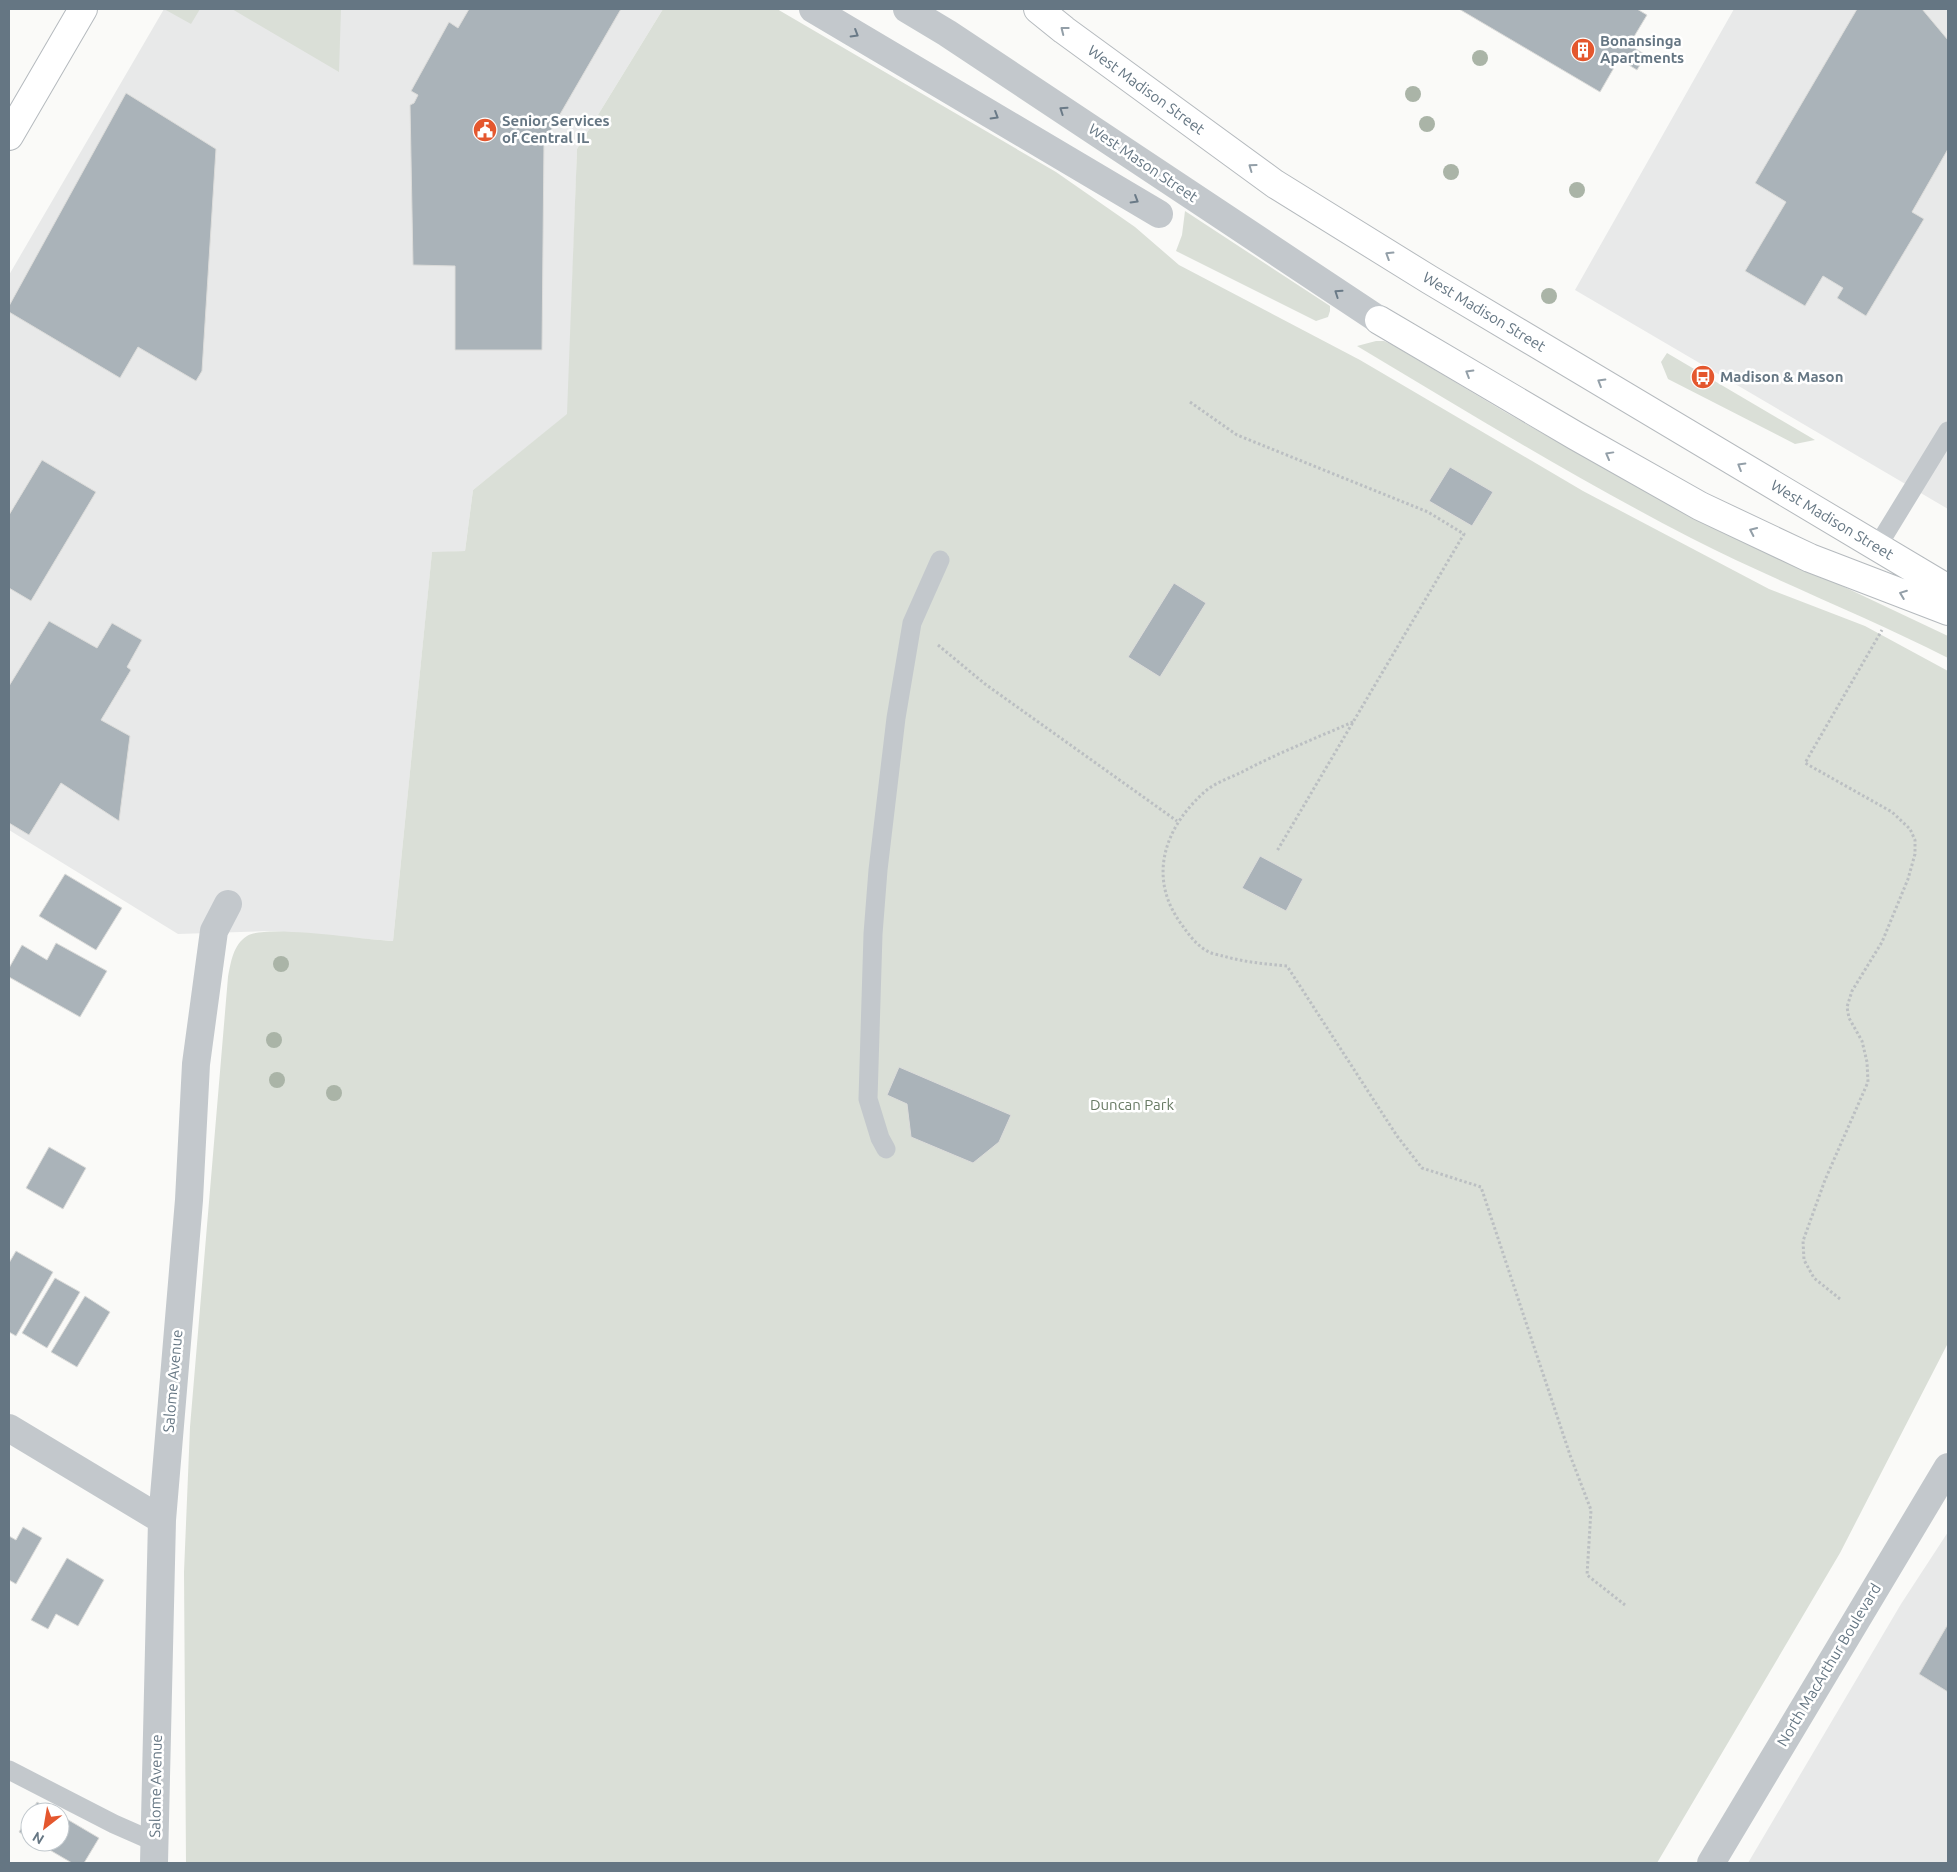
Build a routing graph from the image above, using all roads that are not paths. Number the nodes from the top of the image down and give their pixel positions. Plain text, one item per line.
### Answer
1 (83, 9) edge
2 (814, 9) edge
3 (906, 9) edge
4 (1038, 9) edge
5 (9, 136) edge
6 (1159, 214) dead end
7 (1379, 320) joint
8 (1948, 431) edge
9 (1878, 548) junction
10 (940, 560) dead end
11 (1948, 589) edge
12 (1948, 611) edge
13 (228, 904) dead end
14 (886, 1148) dead end
15 (9, 1428) edge
16 (1948, 1467) edge
17 (162, 1520) junction
18 (9, 1770) edge
19 (154, 1853) edge
20 (1711, 1863) edge

1 - 5 main road
2 -> 6 street
7 -> 3 street, West Mason Street
9 -> 4 main road, West Madison Street
12 -> 7 main road
8 - 9 lane
9 - 11 main road, West Madison Street
10 - 14 lane
13 - 17 street, Salome Avenue
15 - 17 street
16 - 20 street, North MacArthur Boulevard
17 - 19 street, Salome Avenue
18 - 19 lane

